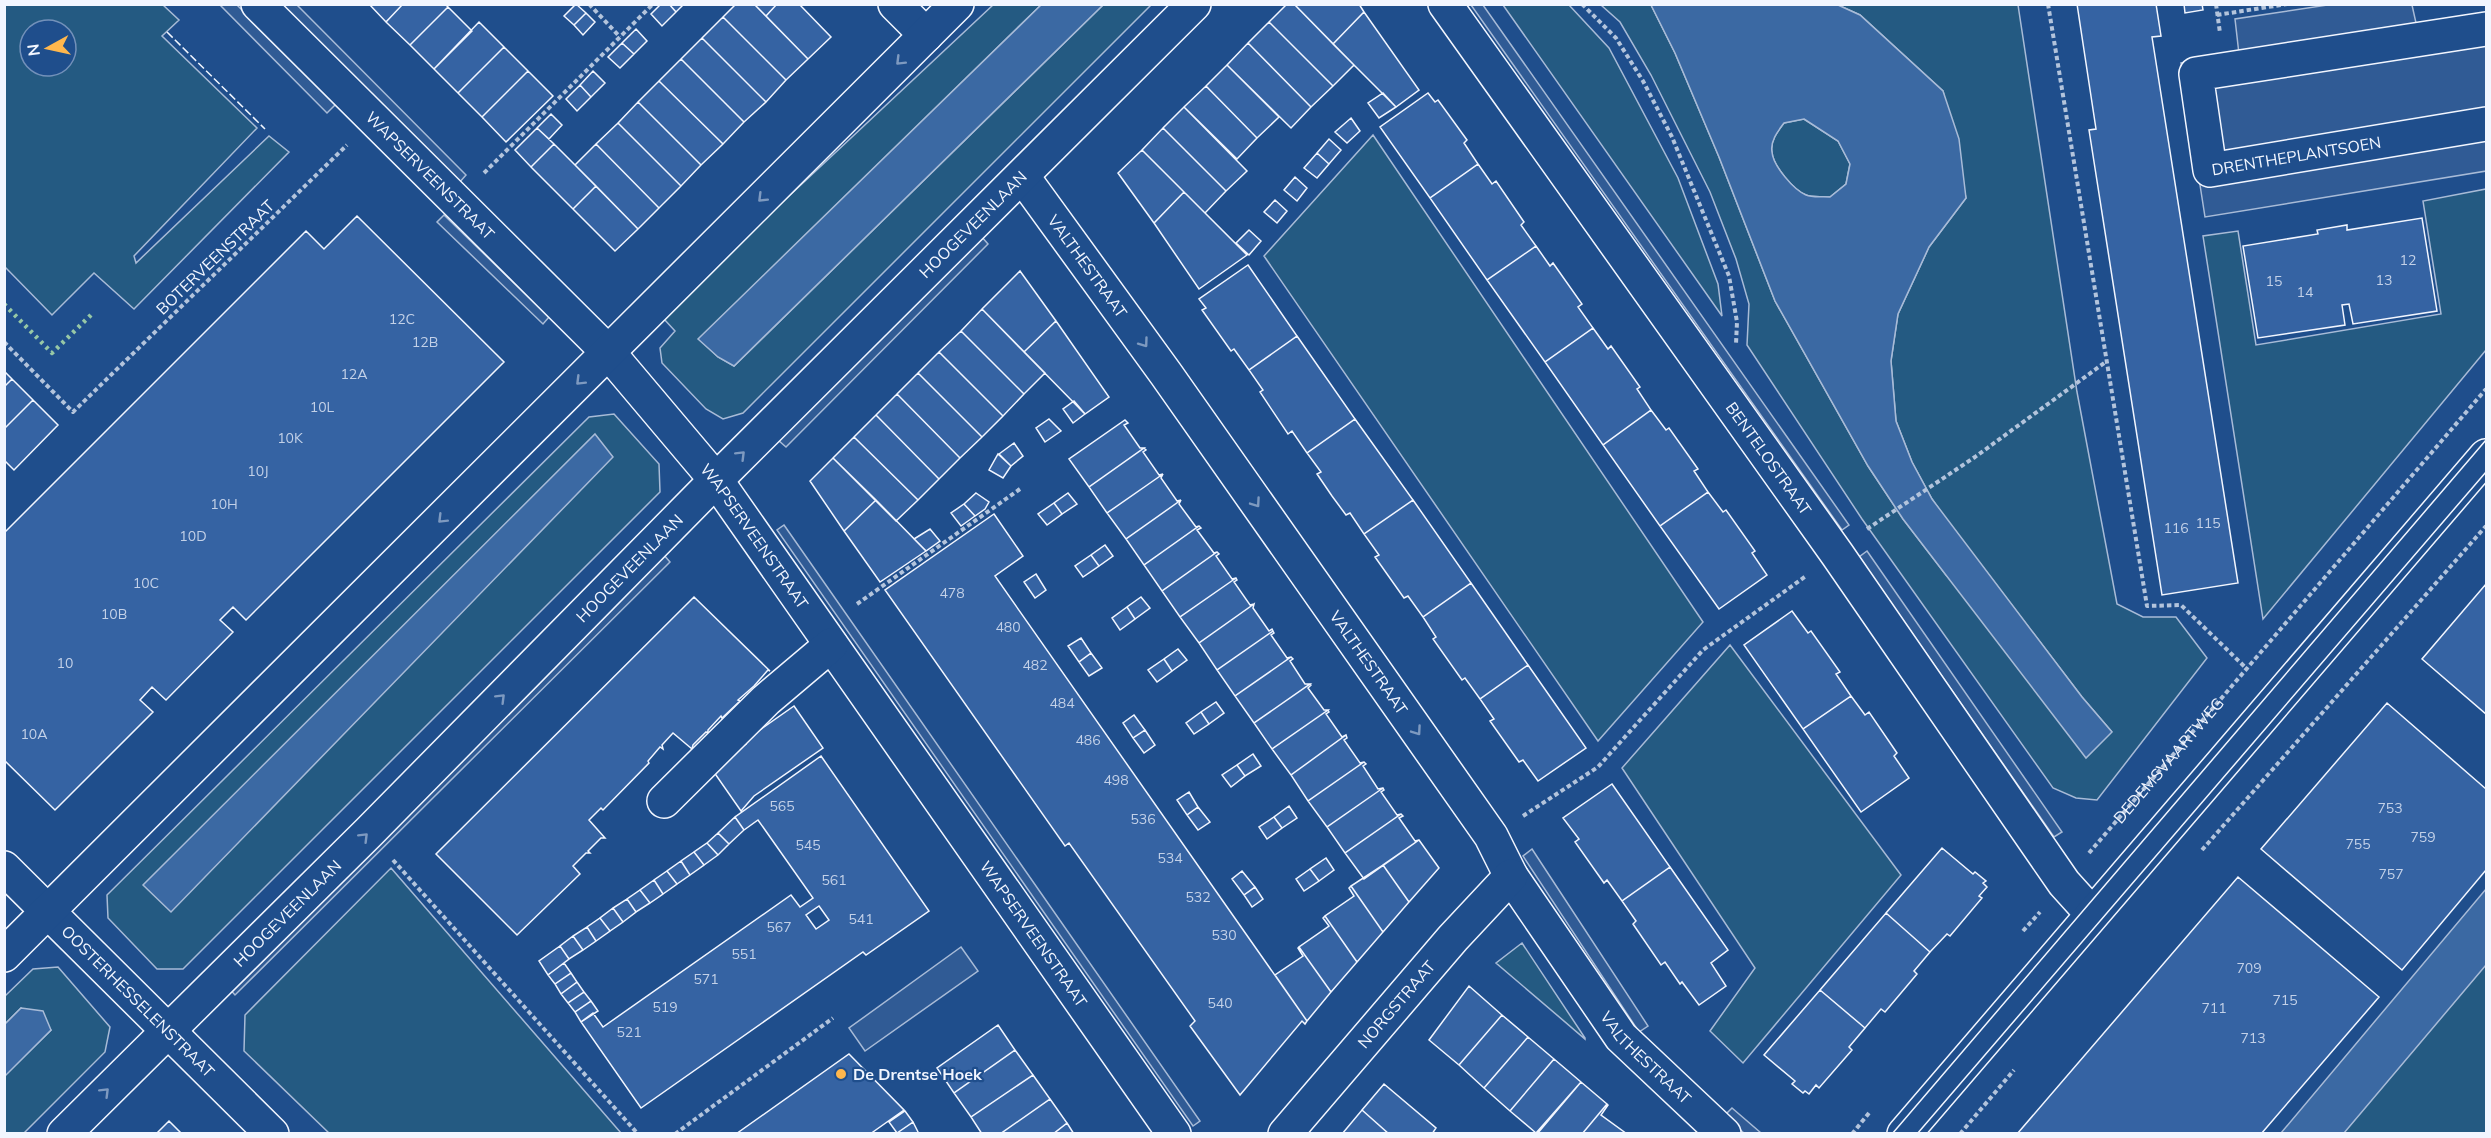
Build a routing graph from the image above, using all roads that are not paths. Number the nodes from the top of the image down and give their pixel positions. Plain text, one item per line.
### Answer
1 (258, 4) edge
2 (895, 4) edge
3 (957, 4) edge
4 (1194, 4) edge
5 (1445, 4) edge
6 (2487, 29) edge
7 (926, 35) junction
8 (2487, 124) edge
9 (1023, 177) junction
10 (608, 352) junction
11 (2487, 456) edge
12 (716, 480) junction
13 (831, 645) junction
14 (664, 801) dead end
15 (4, 867) edge
16 (1511, 876) junction
17 (49, 912) junction
18 (2092, 914) junction
19 (4, 955) edge
20 (167, 1031) junction
21 (64, 1134) edge
22 (272, 1134) edge
23 (1174, 1134) edge
24 (1285, 1134) edge
25 (1725, 1134) edge
26 (1904, 1134) edge

1 - 10 street, WAPSERVEENSTRAAT
2 - 7 street
3 - 7 street
4 - 9 street, HOOGEVEENLAAN
5 - 18 street, BENTELOSTRAAT
6 - 8 street, DRENTHEPLANTSOEN
7 -> 10 street
12 -> 9 street, HOOGEVEENLAAN
9 -> 16 street, VALTHESTRAAT
10 - 12 street, WAPSERVEENSTRAAT
10 -> 17 street
11 - 18 street
12 - 13 street, WAPSERVEENSTRAAT
20 -> 12 street, HOOGEVEENLAAN
13 - 14 street
13 - 23 street, WAPSERVEENSTRAAT
15 - 17 street, OOSTERHESSELENSTRAAT
16 - 24 street, NORGSTRAAT
16 - 25 street, VALTHESTRAAT
17 - 19 street
17 - 20 street, OOSTERHESSELENSTRAAT
18 - 26 street
21 -> 20 street, HOOGEVEENLAAN
20 - 22 street, OOSTERHESSELENSTRAAT

